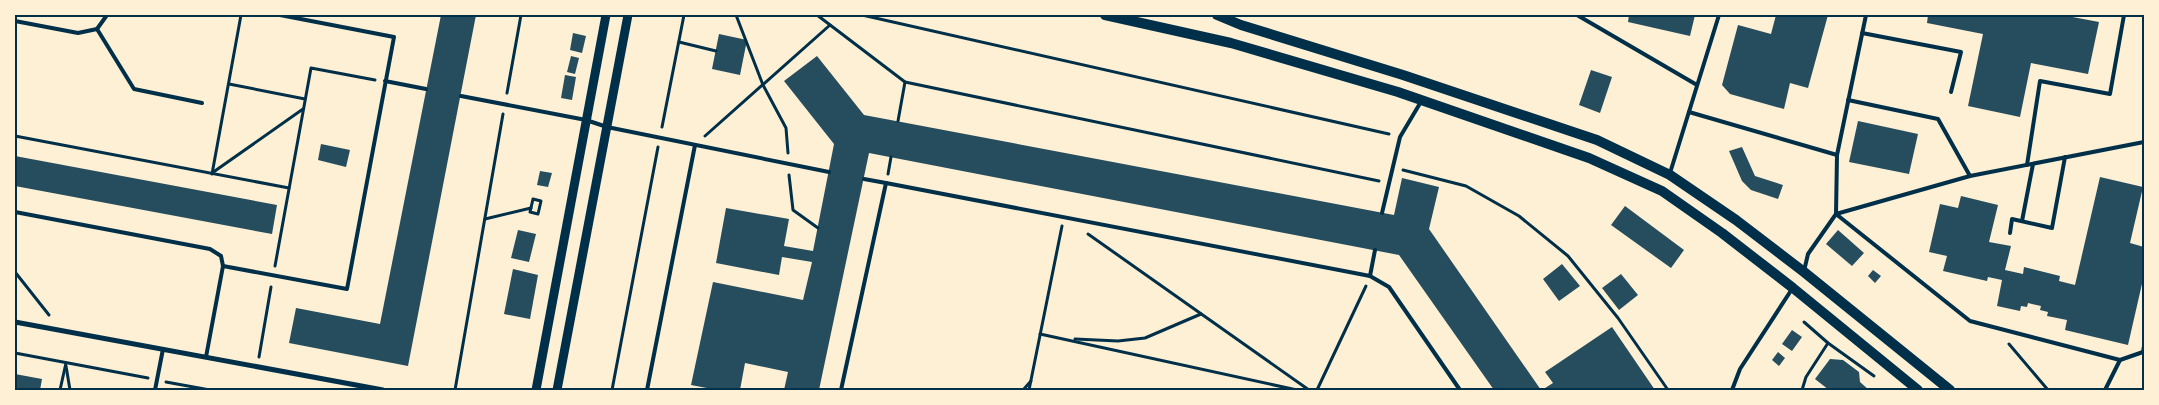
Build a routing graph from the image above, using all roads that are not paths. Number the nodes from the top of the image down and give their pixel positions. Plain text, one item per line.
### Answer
1 (107, 15) edge
2 (280, 15) edge
3 (606, 15) edge
4 (628, 15) edge
5 (1104, 15) edge
6 (1217, 15) edge
7 (1577, 15) edge
8 (1718, 15) edge
9 (1866, 15) edge
10 (2124, 15) edge
11 (1120, 16) edge
12 (15, 21) edge
13 (97, 29) junction
14 (1862, 32) junction
15 (385, 82) junction
16 (1697, 84) junction
17 (426, 89) dead end
18 (1952, 92) dead end
19 (461, 96) dead end
20 (1422, 100) junction
21 (1848, 100) junction
22 (202, 103) dead end
23 (1689, 112) junction
24 (586, 120) junction
25 (607, 127) junction
26 (2144, 142) edge
27 (695, 145) junction
28 (1837, 155) junction
29 (2065, 157) junction
30 (2033, 164) junction
31 (2027, 165) junction
32 (829, 172) dead end
33 (1670, 175) junction
34 (1970, 176) junction
35 (864, 179) dead end
36 (886, 183) junction
37 (15, 212) edge
38 (1382, 214) dead end
39 (1836, 214) junction
40 (2022, 221) junction
41 (2010, 233) dead end
42 (1376, 250) dead end
43 (223, 266) junction
44 (1804, 272) junction
45 (1370, 276) junction
46 (1793, 288) junction
47 (15, 322) edge
48 (2144, 346) edge
49 (164, 349) junction
50 (206, 357) junction
51 (2120, 360) junction
52 (155, 390) edge
53 (383, 390) edge
54 (536, 390) edge
55 (557, 390) edge
56 (647, 390) edge
57 (841, 390) edge
58 (1460, 390) edge
59 (1732, 390) edge
60 (1918, 390) edge
61 (1950, 390) edge
62 (2105, 390) edge

1 - 13 lane
2 - 15 lane
3 - 24 street
4 - 25 street
5 - 11 main road
6 - 33 main road
7 - 16 lane
8 - 16 lane
9 - 14 lane
10 - 31 lane
11 - 20 main road
12 - 13 lane
13 - 22 lane
14 - 18 lane
14 - 21 lane
15 - 17 lane
15 - 43 lane
16 - 23 lane
19 - 24 lane
20 - 38 lane
20 - 46 main road
21 - 28 lane
21 - 34 lane
23 - 28 lane
23 - 33 lane
24 - 25 lane
24 - 54 street
25 - 27 lane
25 - 55 street
26 - 29 lane
27 - 32 lane
27 - 56 lane
28 - 39 lane
29 - 30 lane
29 - 40 lane
30 - 31 lane
30 - 40 lane
31 - 34 lane
33 - 44 main road
34 - 39 lane
35 - 36 lane
36 - 45 lane
36 - 57 lane
37 - 43 lane
39 - 44 lane
39 - 51 lane
40 - 41 lane
42 - 45 lane
43 - 50 lane
44 - 46 main road
44 - 61 main road
45 - 58 lane
46 - 59 lane
46 - 60 main road
47 - 49 street
48 - 51 lane
49 - 50 street
49 - 52 lane
50 - 53 street
51 - 62 lane

